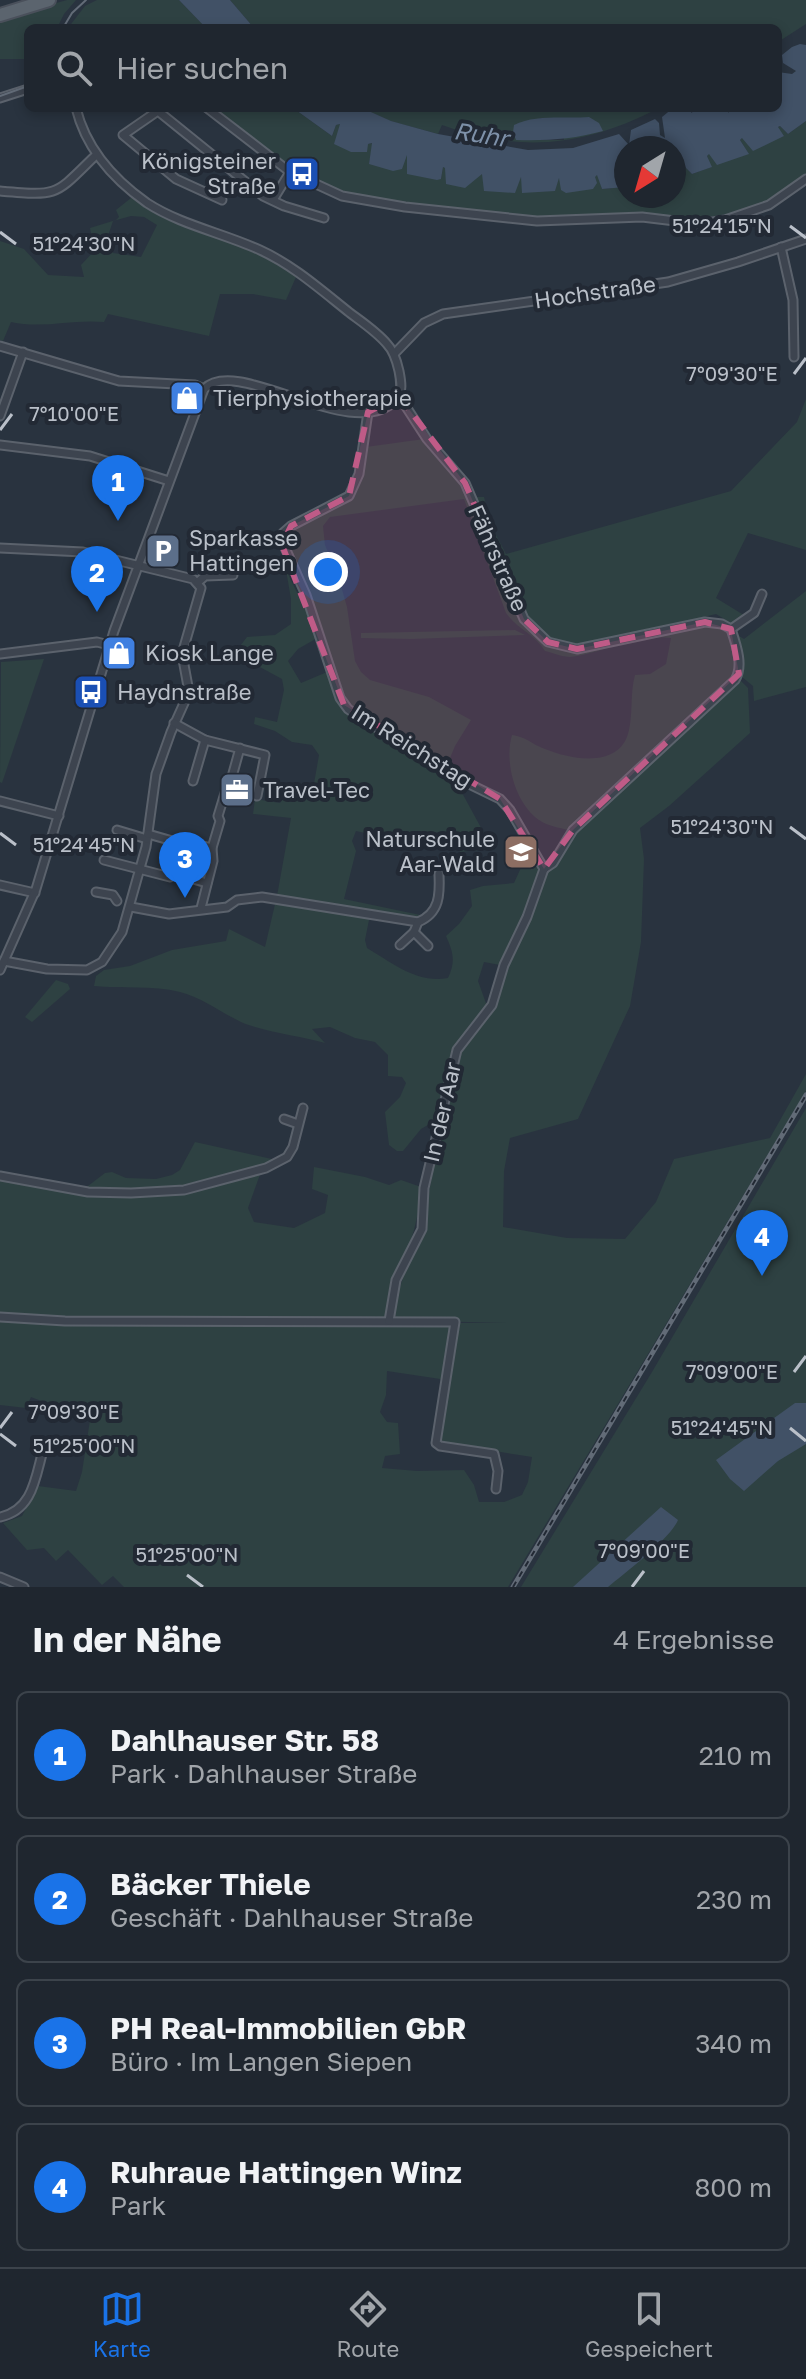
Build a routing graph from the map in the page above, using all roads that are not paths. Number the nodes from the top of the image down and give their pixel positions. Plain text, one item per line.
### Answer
1 (26, 0) edge
2 (49, 0) edge
3 (0, 7) edge
4 (0, 15) edge
5 (24, 90) edge
6 (0, 98) edge
7 (77, 112) edge
8 (157, 112) edge
9 (162, 112) edge
10 (212, 112) edge
11 (96, 155) junction
12 (290, 172) junction
13 (806, 179) edge
14 (0, 191) edge
15 (222, 200) dead end
16 (273, 200) junction
17 (324, 218) dead end
18 (806, 239) edge
19 (781, 247) junction
20 (0, 346) edge
21 (23, 352) junction
22 (394, 354) junction
23 (794, 357) dead end
24 (204, 389) junction
25 (399, 396) junction
26 (368, 412) junction
27 (0, 416) edge
28 (0, 445) edge
29 (169, 481) junction
30 (0, 548) edge
31 (137, 565) junction
32 (233, 575) dead end
33 (198, 582) junction
34 (762, 594) dead end
35 (731, 629) junction
36 (109, 645) junction
37 (0, 654) edge
38 (174, 723) junction
39 (205, 740) junction
40 (240, 748) junction
41 (193, 781) dead end
42 (257, 796) dead end
43 (0, 801) edge
44 (59, 816) junction
45 (117, 830) dead end
46 (148, 837) junction
47 (212, 848) junction
48 (104, 860) dead end
49 (141, 869) junction
50 (544, 869) junction
51 (439, 874) dead end
52 (207, 883) junction
53 (0, 885) edge
54 (96, 892) dead end
55 (35, 893) junction
56 (117, 901) dead end
57 (131, 907) junction
58 (201, 908) junction
59 (399, 918) junction
60 (418, 922) junction
61 (412, 933) junction
62 (400, 945) dead end
63 (428, 946) dead end
64 (2, 965) edge
65 (303, 1108) dead end
66 (284, 1119) dead end
67 (298, 1124) junction
68 (0, 1176) edge
69 (0, 1317) edge
70 (389, 1321) junction
71 (42, 1454) dead end
72 (496, 1489) dead end
73 (0, 1517) edge
74 (0, 1577) edge
75 (24, 1587) edge

1 - 3 main road
2 - 4 main road
5 - 6 street
7 - 11 street
8 - 15 street
9 - 16 street
10 - 12 street
11 - 14 street
11 - 22 street
12 - 13 street
12 - 16 street
16 - 17 street
18 - 19 street, Hochstraße
19 - 22 street, Hochstraße
19 - 23 street
20 - 21 street
21 - 24 street
21 - 27 street
22 - 25 street
24 - 26 street
24 - 29 street
25 - 26 street
25 - 35 street, Fährstraße
26 - 50 street, Im Reichstag
28 - 29 street
29 - 31 street
30 - 31 street
31 - 33 street
31 - 36 street
32 - 33 street
33 - 38 street
34 - 35 street
35 - 50 street
36 - 37 street
36 - 44 street
38 - 39 street
38 - 46 street
39 - 40 street
39 - 41 street
40 - 42 street
40 - 47 street
43 - 44 street
44 - 55 street
45 - 46 street
46 - 47 street
46 - 49 street
47 - 52 street
48 - 49 street
49 - 52 street
49 - 57 street
50 - 70 street, In der Aar
51 - 60 street
52 - 58 street
53 - 55 street
54 - 56 street
55 - 64 street
57 - 58 street
57 - 64 street
58 - 59 street
59 - 60 street
59 - 61 street
60 - 61 street
61 - 62 street
61 - 63 street
65 - 67 street
66 - 67 street
67 - 68 street
69 - 70 street
70 - 72 street
71 - 73 street
74 - 75 street

